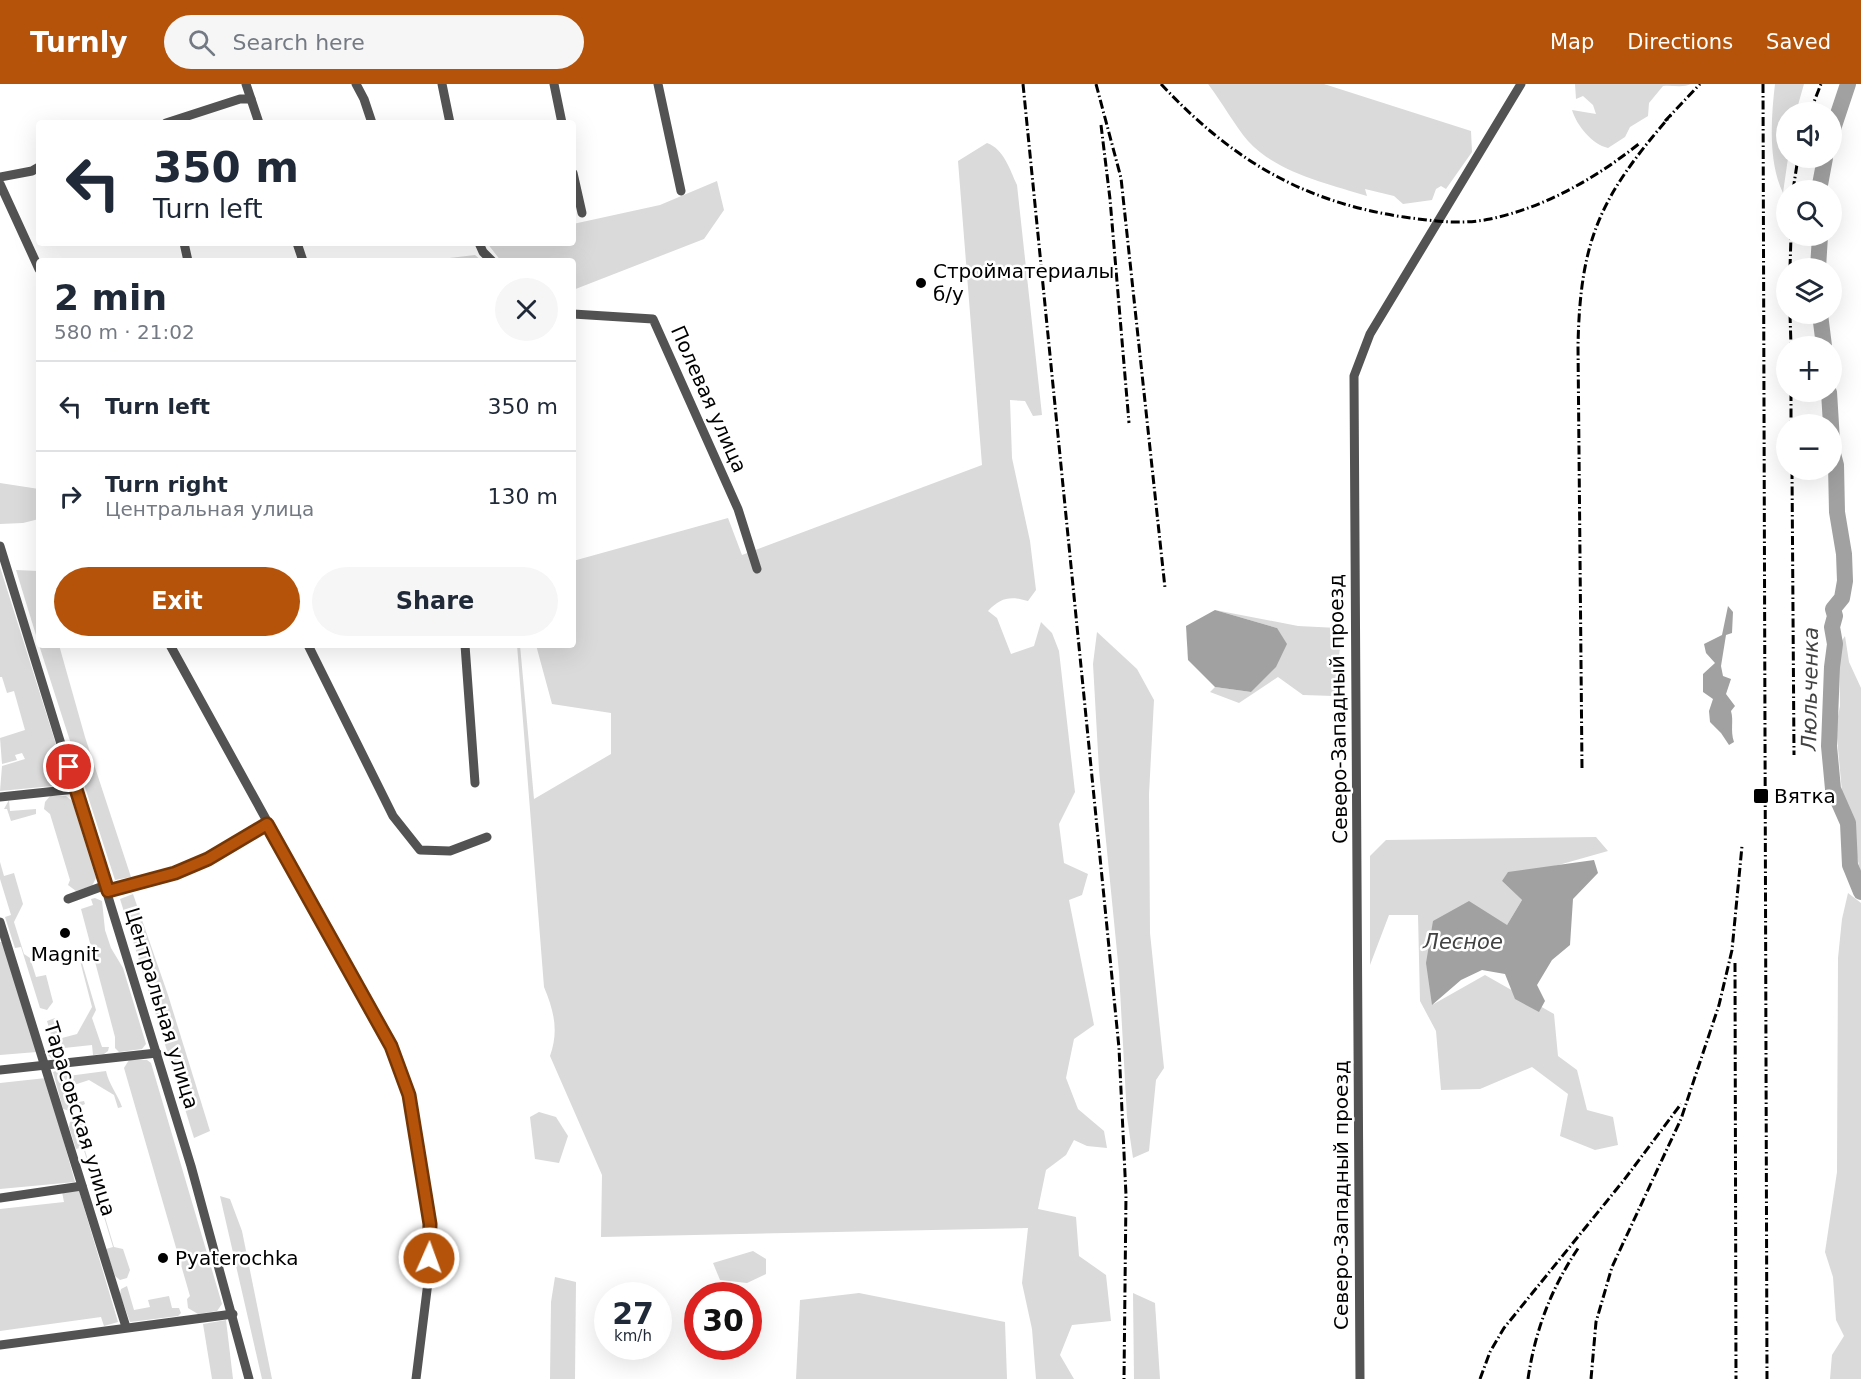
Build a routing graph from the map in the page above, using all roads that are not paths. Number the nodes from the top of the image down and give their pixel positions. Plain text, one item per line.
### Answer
1 (246, 84) edge
2 (356, 84) edge
3 (442, 84) edge
4 (554, 84) edge
5 (658, 84) edge
6 (1521, 84) edge
7 (251, 99) junction
8 (175, 120) edge
9 (258, 120) edge
10 (371, 120) edge
11 (449, 120) edge
12 (561, 120) edge
13 (36, 169) edge
14 (0, 177) edge
15 (0, 184) edge
16 (576, 186) edge
17 (681, 191) dead end
18 (582, 213) dead end
19 (480, 246) edge
20 (489, 258) edge
21 (36, 262) edge
22 (576, 314) edge
23 (0, 546) edge
24 (757, 569) dead end
25 (172, 648) edge
26 (309, 648) edge
27 (465, 648) edge
28 (475, 783) dead end
29 (76, 789) junction
30 (0, 797) edge
31 (267, 824) junction
32 (487, 837) dead end
33 (107, 888) junction
34 (68, 898) dead end
35 (0, 922) edge
36 (157, 1053) junction
37 (45, 1066) junction
38 (0, 1070) edge
39 (82, 1186) junction
40 (0, 1198) edge
41 (233, 1314) junction
42 (126, 1327) junction
43 (0, 1345) edge
44 (249, 1379) edge
45 (416, 1379) edge
46 (1360, 1379) edge

1 - 7 street
2 - 10 street
3 - 11 street
4 - 12 street
5 - 17 street
6 - 46 street, Северо-Западный проезд
7 - 8 street
7 - 9 street
13 - 14 street
15 - 21 street
16 - 18 street
19 - 20 street
22 - 24 street, Полевая улица
23 - 29 street, Центральная улица
25 - 31 street
26 - 32 street
27 - 28 street
29 - 30 street
29 - 33 street, Центральная улица
31 - 33 street
31 - 45 street
33 - 34 street
33 - 36 street, Центральная улица
35 - 37 street, Тарасовская улица
36 - 37 street
36 - 41 street, Центральная улица
37 - 38 street
37 - 39 street, Тарасовская улица
39 - 40 street
39 - 42 street, Тарасовская улица
41 - 42 street
41 - 44 street, Центральная улица
42 - 43 street

